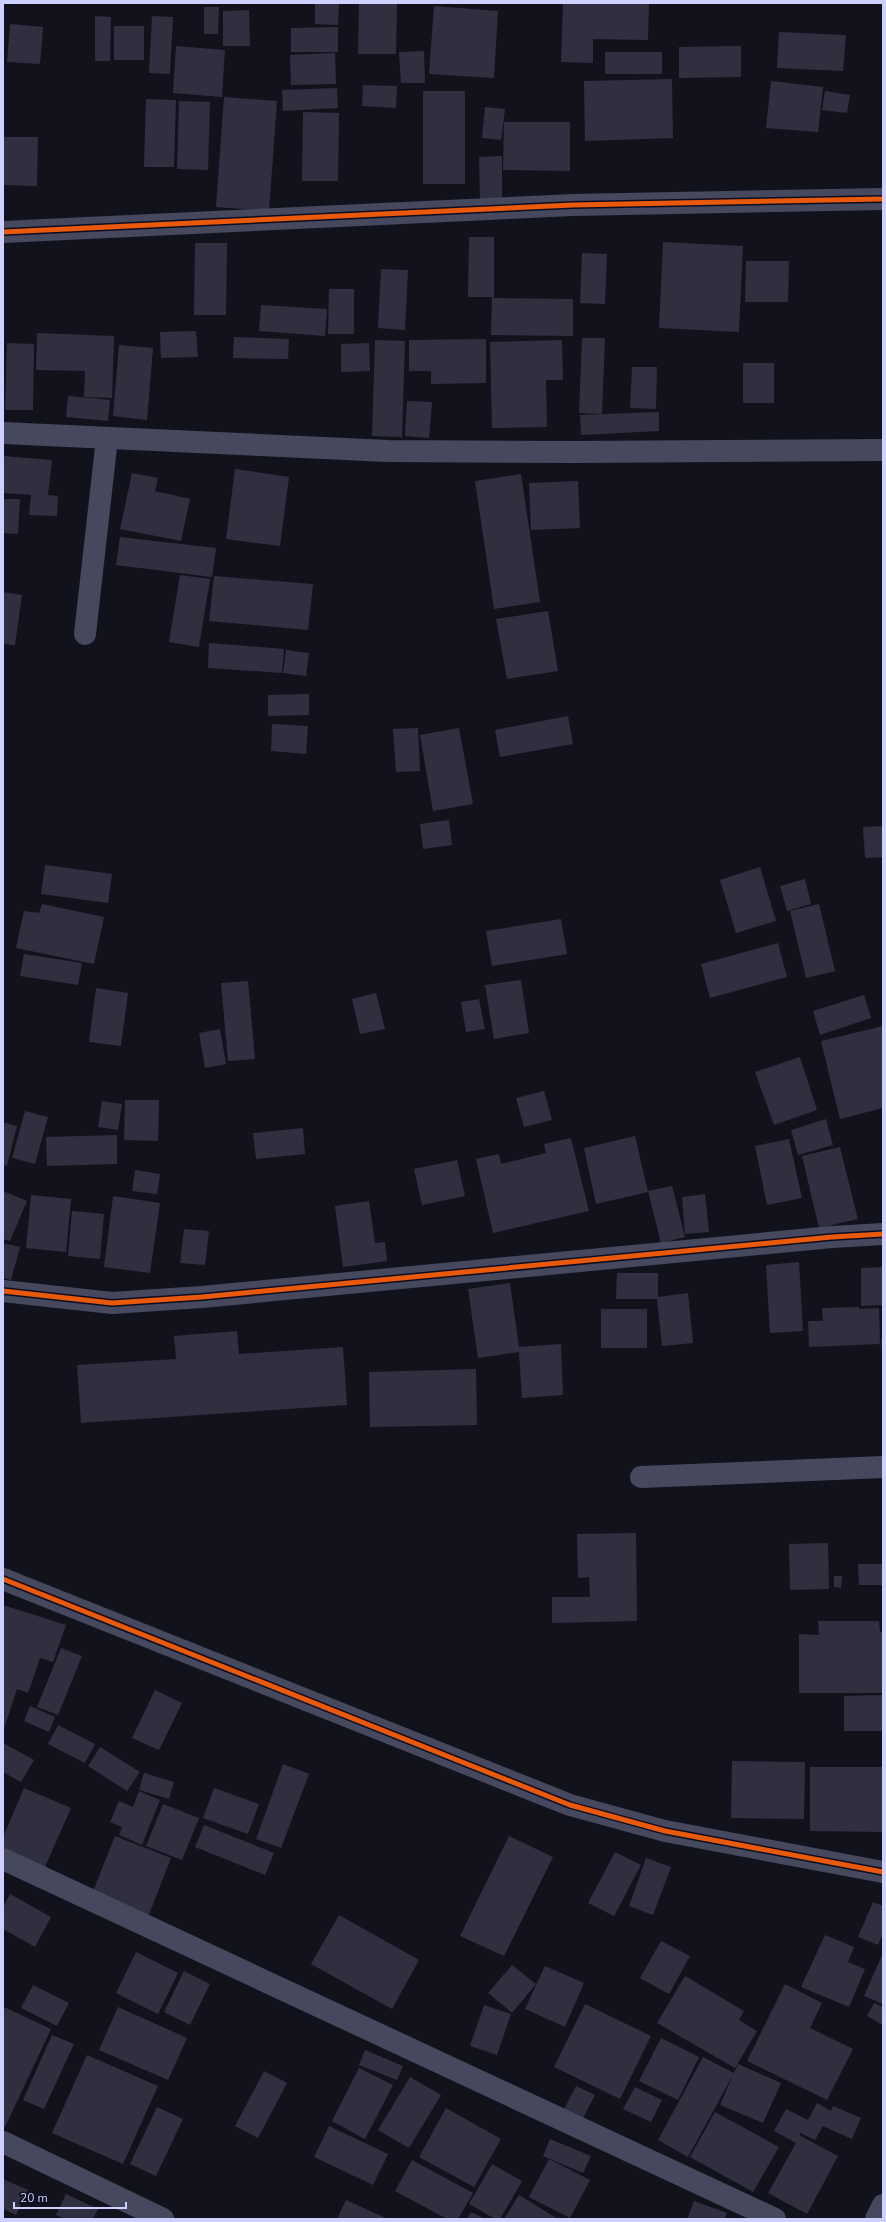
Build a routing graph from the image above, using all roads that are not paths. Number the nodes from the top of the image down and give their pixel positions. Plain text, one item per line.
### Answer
1 (883, 199) edge
2 (3, 232) edge
3 (3, 433) edge
4 (107, 438) junction
5 (883, 450) edge
6 (85, 634) dead end
7 (883, 1234) edge
8 (3, 1291) edge
9 (883, 1466) edge
10 (641, 1477) dead end
11 (3, 1579) edge
12 (3, 1859) edge
13 (883, 1872) edge
14 (3, 2142) edge
15 (883, 2205) edge
16 (163, 2219) edge
17 (775, 2219) edge
18 (876, 2219) edge

1 - 2 street
3 - 4 street
4 - 5 street
4 - 6 street
7 - 8 street
9 - 10 street
11 - 13 street
12 - 17 street
14 - 16 street
15 - 18 street

